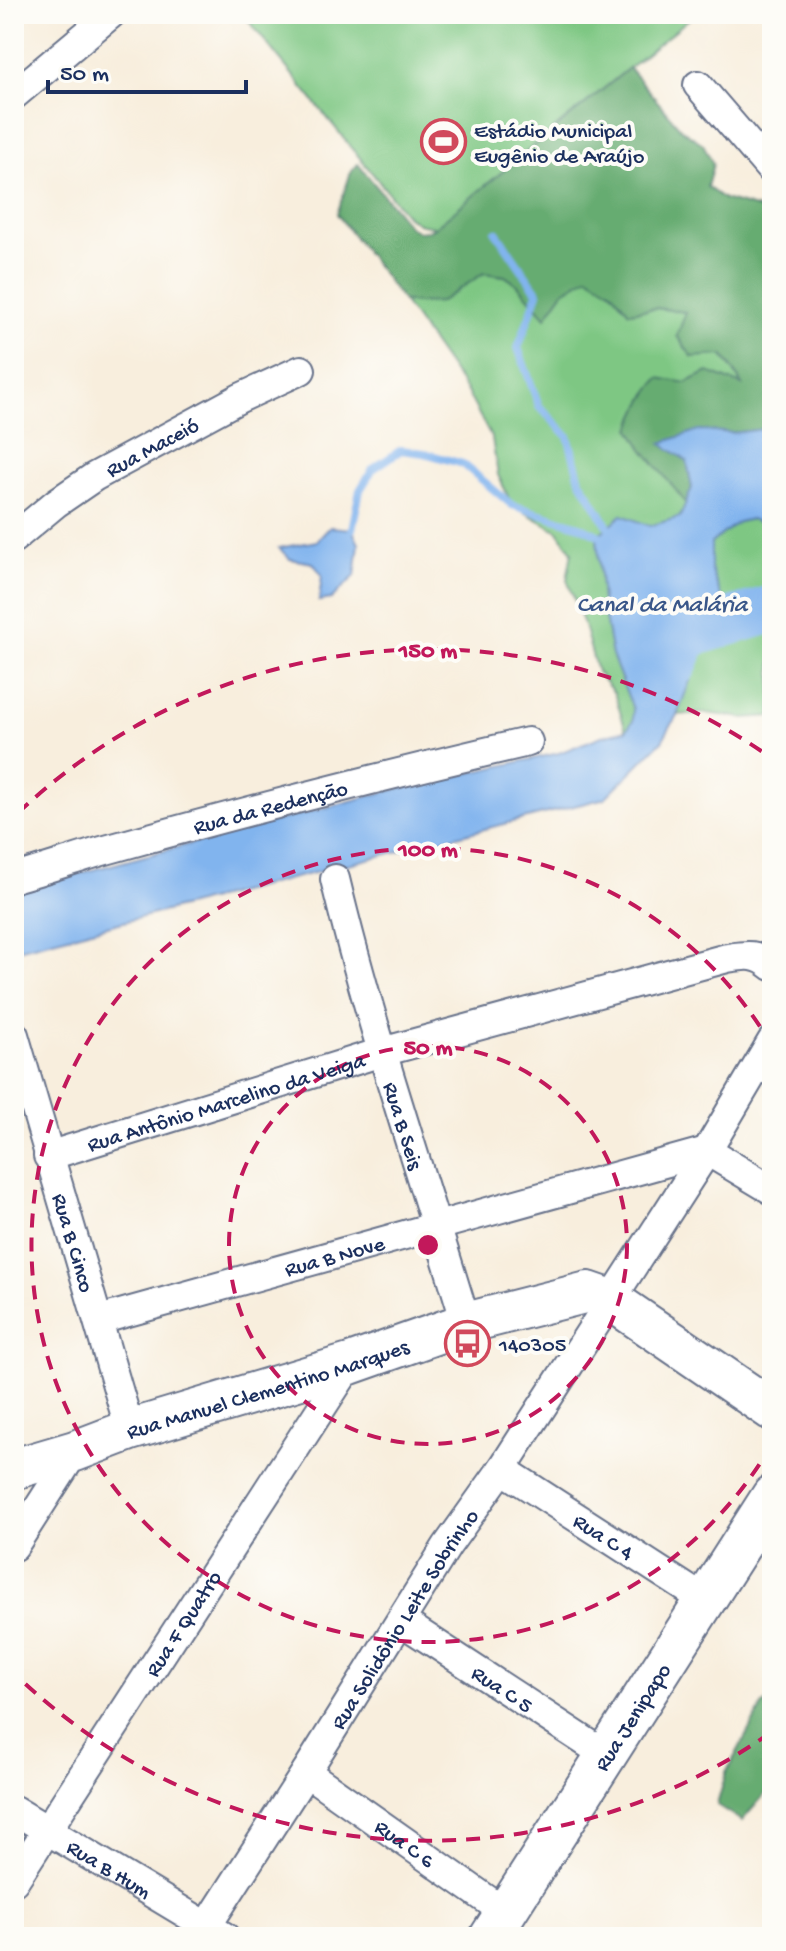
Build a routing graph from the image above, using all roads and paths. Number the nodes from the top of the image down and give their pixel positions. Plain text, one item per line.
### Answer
1 (111, 14) edge
2 (698, 85) dead end
3 (14, 95) edge
4 (772, 171) edge
5 (301, 370) dead end
6 (14, 538) edge
7 (528, 742) dead end
8 (19, 869) edge
9 (335, 879) dead end
10 (772, 966) edge
11 (772, 1041) edge
12 (16, 1048) edge
13 (382, 1052) junction
14 (707, 1151) junction
15 (48, 1156) junction
16 (772, 1190) edge
17 (437, 1225) junction
18 (611, 1300) junction
19 (99, 1320) junction
20 (466, 1323) junction
21 (350, 1364) junction
22 (772, 1410) edge
23 (130, 1430) junction
24 (75, 1451) junction
25 (14, 1469) edge
26 (502, 1469) junction
27 (772, 1496) edge
28 (14, 1546) edge
29 (706, 1601) junction
30 (401, 1621) junction
31 (606, 1755) junction
32 (306, 1772) junction
33 (14, 1810) edge
34 (46, 1830) junction
35 (14, 1881) edge
36 (498, 1925) edge
37 (211, 1933) edge

1 - 3 street
2 - 4 street
5 - 6 street, Rua Maceió
7 - 8 street, Rua da Redenção
9 - 13 street, Rua B Seis
10 - 13 street, Rua Antônio Marcelino da Veiga
11 - 14 street, Rua Solidônio Leite Sobrinho
12 - 15 street, Rua B Cinco
13 - 15 street, Rua Antônio Marcelino da Veiga
13 - 17 street, Rua B Seis
14 - 16 street
14 - 17 street, Rua B Nove
14 - 18 street, Rua Solidônio Leite Sobrinho
15 - 19 street, Rua B Cinco
17 - 19 street, Rua B Nove
17 - 20 street, Rua B Seis
18 - 20 street, Rua Manuel Clementino Marques
18 - 22 street, Rua Manuel Clementino Marques
18 - 26 street, Rua Solidônio Leite Sobrinho
19 - 23 street, Rua B Cinco
20 - 21 street, Rua Manuel Clementino Marques
21 - 23 street, Rua Manuel Clementino Marques
21 - 34 street, Rua F Quatro
23 - 24 street, Rua Manuel Clementino Marques
24 - 25 street, Rua Manuel Clementino Marques
24 - 28 street
26 - 29 street, Rua C 4
26 - 30 street, Rua Solidônio Leite Sobrinho
27 - 29 street, Rua Jenipapo
29 - 31 street, Rua Jenipapo
30 - 31 street, Rua C 5
30 - 32 street, Rua Solidônio Leite Sobrinho
31 - 36 street, Rua Jenipapo
32 - 36 street, Rua C 6
32 - 37 street, Rua Solidônio Leite Sobrinho
33 - 34 street, Rua B Hum
34 - 35 street, Rua F Quatro
34 - 37 street, Rua B Hum

